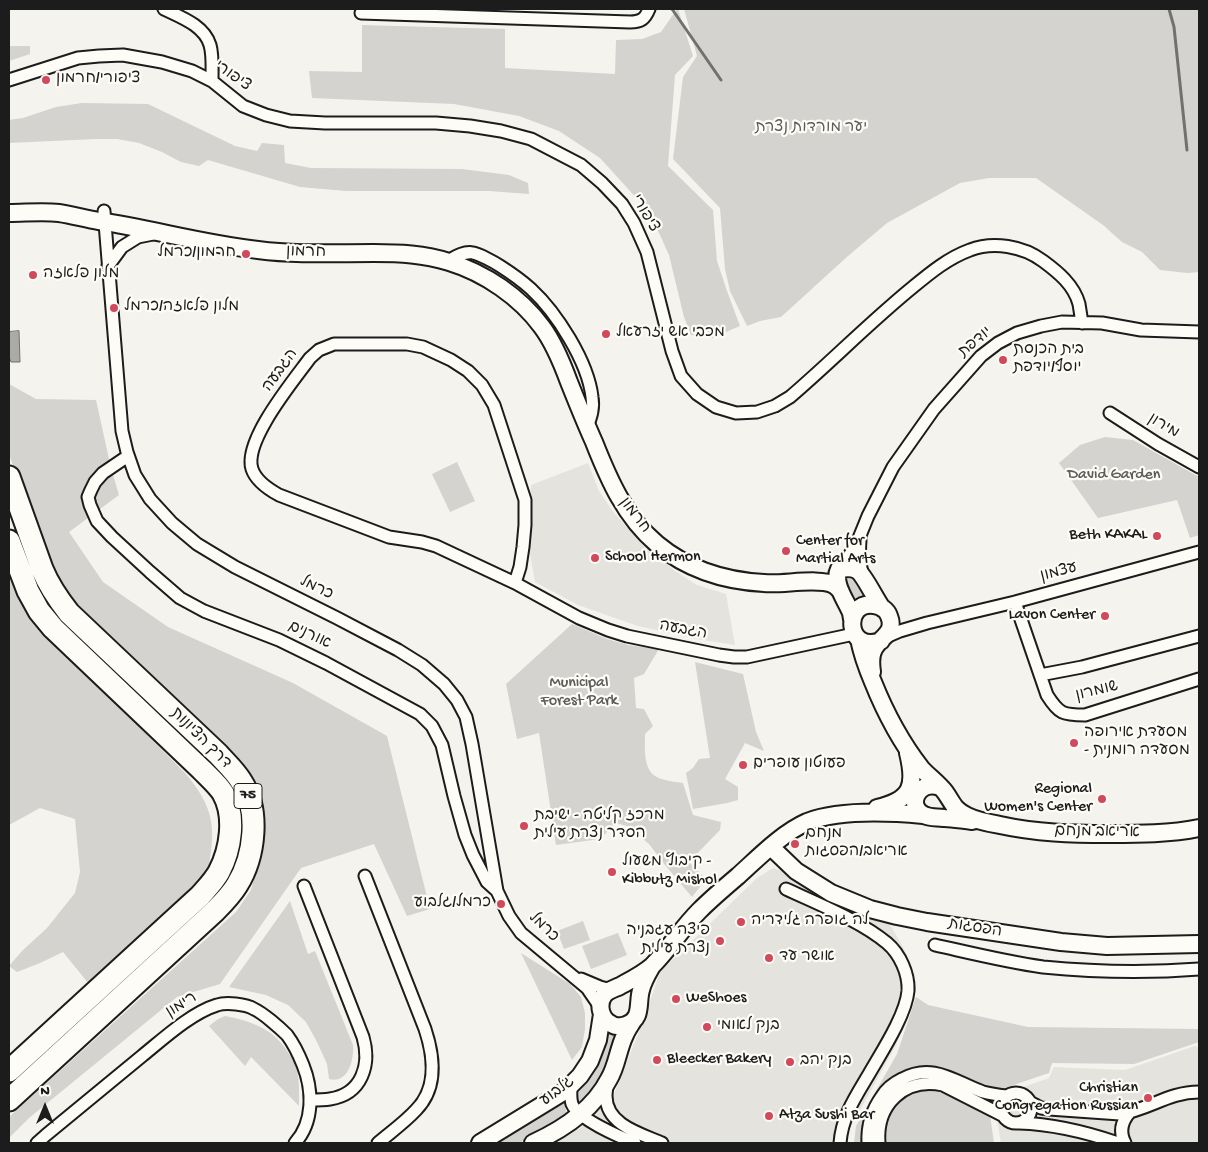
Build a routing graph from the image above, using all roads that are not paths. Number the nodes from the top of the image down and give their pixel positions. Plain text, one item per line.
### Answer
1 (164, 9) edge
2 (649, 9) edge
3 (361, 13) dead end
4 (9, 80) edge
5 (212, 81) junction
6 (9, 203) edge
7 (9, 214) edge
8 (104, 216) junction
9 (164, 232) junction
10 (108, 266) junction
11 (1082, 323) junction
12 (1199, 332) edge
13 (1110, 413) dead end
14 (128, 456) junction
15 (1199, 467) edge
16 (9, 477) edge
17 (860, 536) junction
18 (9, 541) edge
19 (1199, 552) edge
20 (840, 569) junction
21 (863, 576) junction
22 (802, 582) junction
23 (515, 583) junction
24 (841, 592) junction
25 (1015, 602) junction
26 (884, 610) junction
27 (927, 623) junction
28 (855, 631) junction
29 (1199, 636) edge
30 (882, 640) junction
31 (1040, 676) junction
32 (1199, 679) edge
33 (872, 680) junction
34 (911, 755) junction
35 (943, 792) junction
36 (917, 795) junction
37 (894, 812) junction
38 (853, 814) junction
39 (928, 816) junction
40 (994, 824) junction
41 (1199, 828) edge
42 (771, 847) junction
43 (365, 876) dead end
44 (304, 886) dead end
45 (786, 889) dead end
46 (497, 890) junction
47 (1199, 944) edge
48 (935, 945) dead end
49 (652, 966) junction
50 (1199, 969) edge
51 (571, 974) junction
52 (614, 989) junction
53 (639, 1003) junction
54 (601, 1011) junction
55 (633, 1022) junction
56 (9, 1070) edge
57 (607, 1082) junction
58 (571, 1085) junction
59 (1199, 1092) edge
60 (1006, 1096) junction
61 (9, 1100) edge
62 (310, 1100) junction
63 (1030, 1102) junction
64 (1130, 1112) junction
65 (581, 1115) junction
66 (1002, 1115) junction
67 (1019, 1123) junction
68 (37, 1143) edge
69 (295, 1143) edge
70 (378, 1143) edge
71 (480, 1143) edge
72 (533, 1143) edge
73 (635, 1143) edge
74 (662, 1143) edge
75 (840, 1143) edge
76 (868, 1143) edge
77 (879, 1143) edge
78 (1118, 1143) edge
79 (1125, 1143) edge

1 - 5 street
2 - 3 street
4 - 5 street, ציפורי
5 - 11 street, ציפורי
6 - 8 street, חרמון
7 - 8 street, חרמון
8 - 9 street, חרמון
8 - 10 street, כרמל
9 - 10 street
9 - 22 street, חרמון
10 - 14 street, כרמל
11 - 12 street, יודפת
11 - 17 street, יודפת
13 - 15 street, מירון
14 - 46 street, כרמל
14 - 46 street, אורנים
16 - 61 highway, דרך הציונות / 75
17 - 20 street, יודפת
17 - 21 street, יודפת
18 - 56 highway, דרך הציונות / 75
19 - 25 street, עצמון
20 - 21 street
20 - 22 street, חרמון
20 - 24 street
21 - 26 street
22 - 24 street, חרמון
23 - 23 street, הגבעה
23 - 28 street, הגבעה
24 - 28 street
25 - 27 street, עצמון
25 - 31 street, שומרון
26 - 27 street, עצמון
26 - 28 street
26 - 30 street
27 - 30 street, עצמון
28 - 30 street
28 - 33 street
29 - 31 street
30 - 33 street
31 - 32 street, שומרון
33 - 34 street
34 - 35 street
34 - 36 street
34 - 38 street
35 - 36 street
35 - 39 street
35 - 40 street
36 - 37 street
36 - 39 street
37 - 38 street
37 - 39 street
38 - 42 street
39 - 40 street
40 - 41 street, אריאב מנחם
42 - 47 street, הפסגות
42 - 49 street
43 - 70 street
44 - 62 street
45 - 75 street
46 - 51 street, כרמל
48 - 50 street
49 - 52 street
49 - 53 street
51 - 52 street, כרמל
51 - 54 street, כרמל
52 - 53 street
52 - 54 street
53 - 55 street
54 - 55 street
54 - 58 street, גלבוע
55 - 57 street, גלבוע
57 - 65 street, גלבוע
57 - 74 street
58 - 65 street
58 - 71 street, גלבוע
59 - 64 street
60 - 63 street
60 - 66 street
60 - 76 street
62 - 68 street, רימון
62 - 69 street, רימון
63 - 64 street
63 - 67 street
64 - 79 street
65 - 72 street, גלבוע
65 - 73 street
66 - 67 street
66 - 77 street
67 - 78 street

